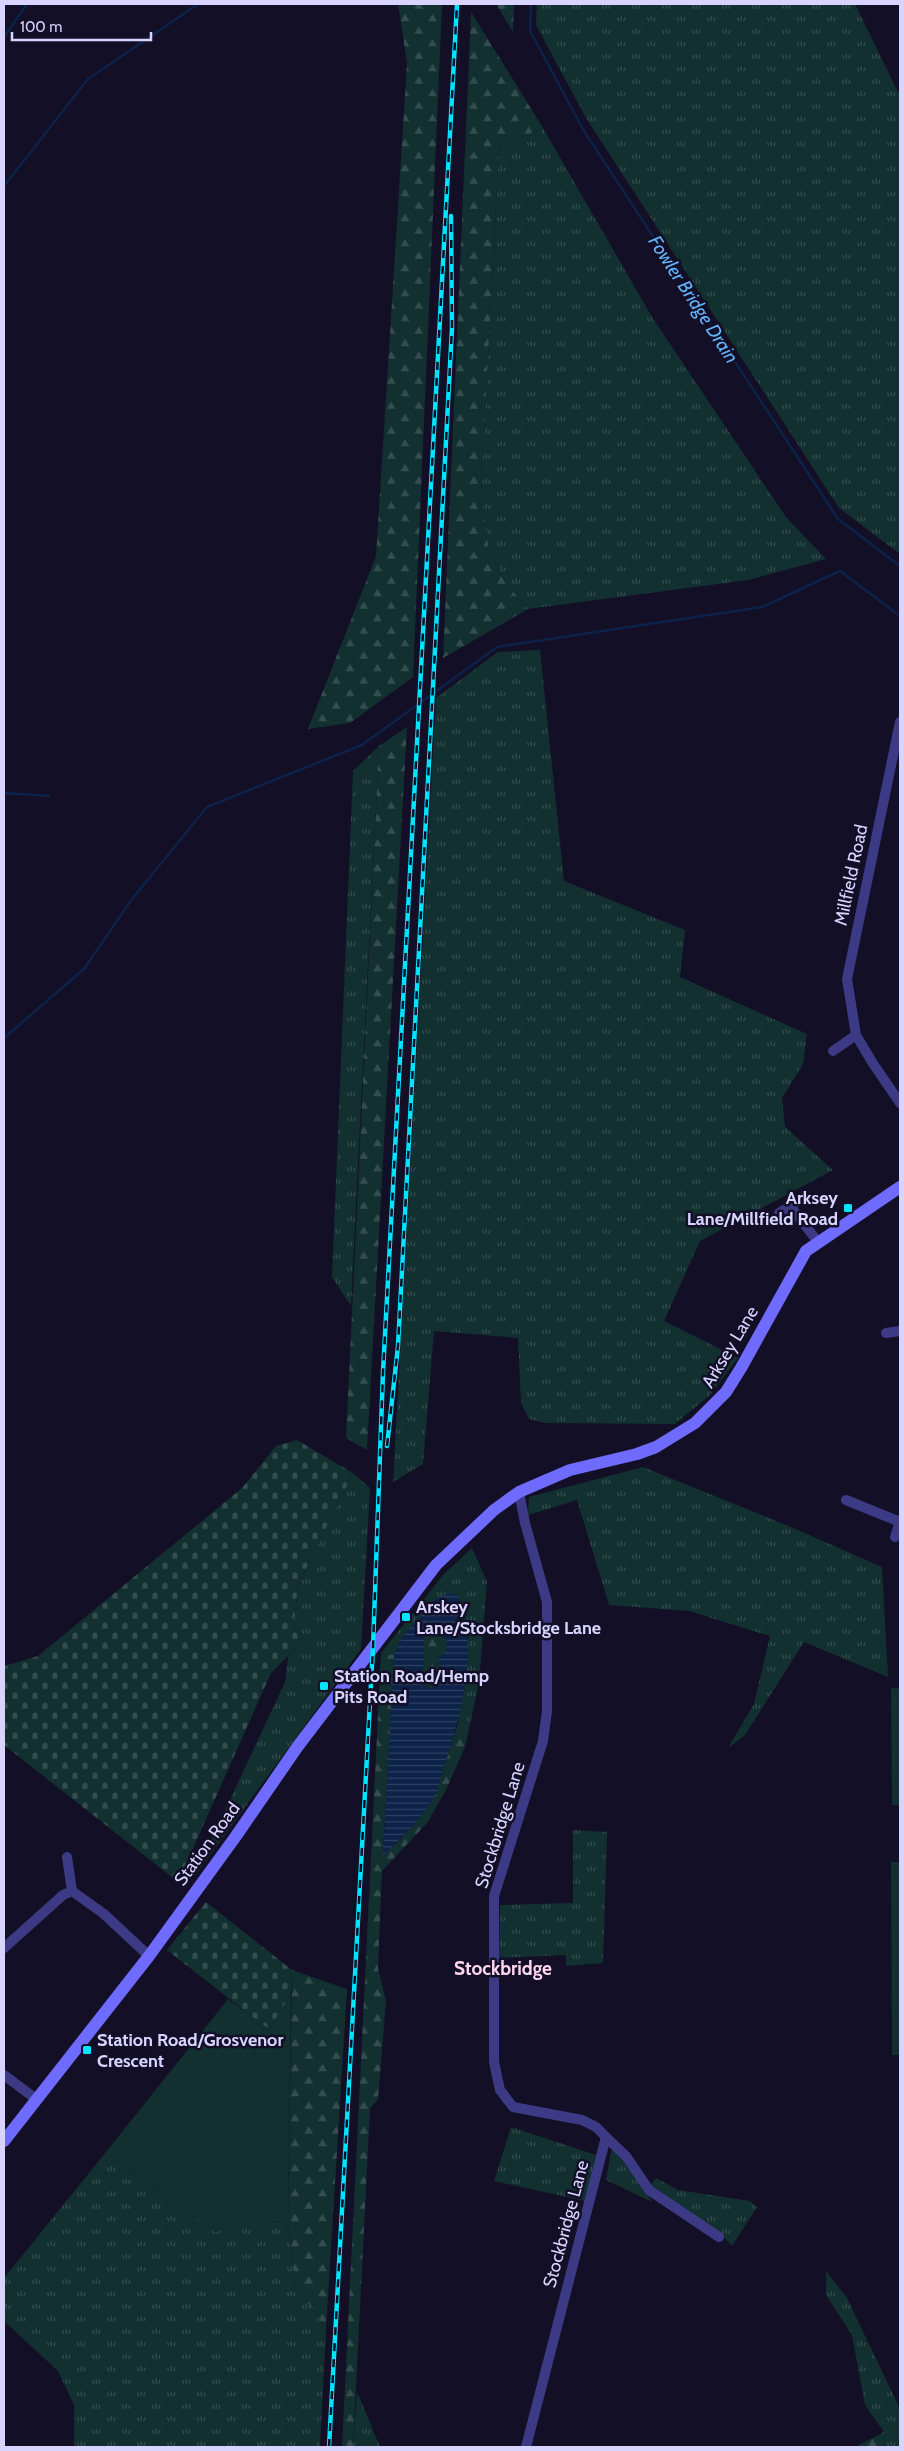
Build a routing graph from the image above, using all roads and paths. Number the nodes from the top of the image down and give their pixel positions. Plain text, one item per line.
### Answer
1 (900, 722) edge
2 (856, 1035) junction
3 (833, 1051) dead end
4 (900, 1103) edge
5 (900, 1187) edge
6 (802, 1199) dead end
7 (790, 1206) junction
8 (779, 1213) dead end
9 (818, 1242) junction
10 (900, 1332) edge
11 (886, 1333) dead end
12 (519, 1492) junction
13 (846, 1500) dead end
14 (900, 1522) edge
15 (895, 1537) dead end
16 (436, 1565) joint
17 (67, 1857) dead end
18 (72, 1891) junction
19 (4, 1948) edge
20 (149, 1956) junction
21 (4, 2075) edge
22 (36, 2099) junction
23 (606, 2137) junction
24 (4, 2141) edge
25 (719, 2237) dead end
26 (526, 2447) edge

1 - 2 street, Millfield Road
2 - 3 street
2 - 4 street, Millfield Road
5 - 9 street, Arksey Lane
6 - 7 street
7 - 8 street
7 - 9 street
9 - 12 street, Arksey Lane
10 - 11 street
12 - 16 street, Arksey Lane
12 - 23 street, Stockbridge Lane
13 - 14 street
14 - 15 street
16 - 20 street, Station Road
17 - 18 street
18 - 19 street
18 - 20 street
20 - 22 street, Station Road
21 - 22 street
22 - 24 street, Station Road
23 - 25 street
23 - 26 street, Stockbridge Lane

